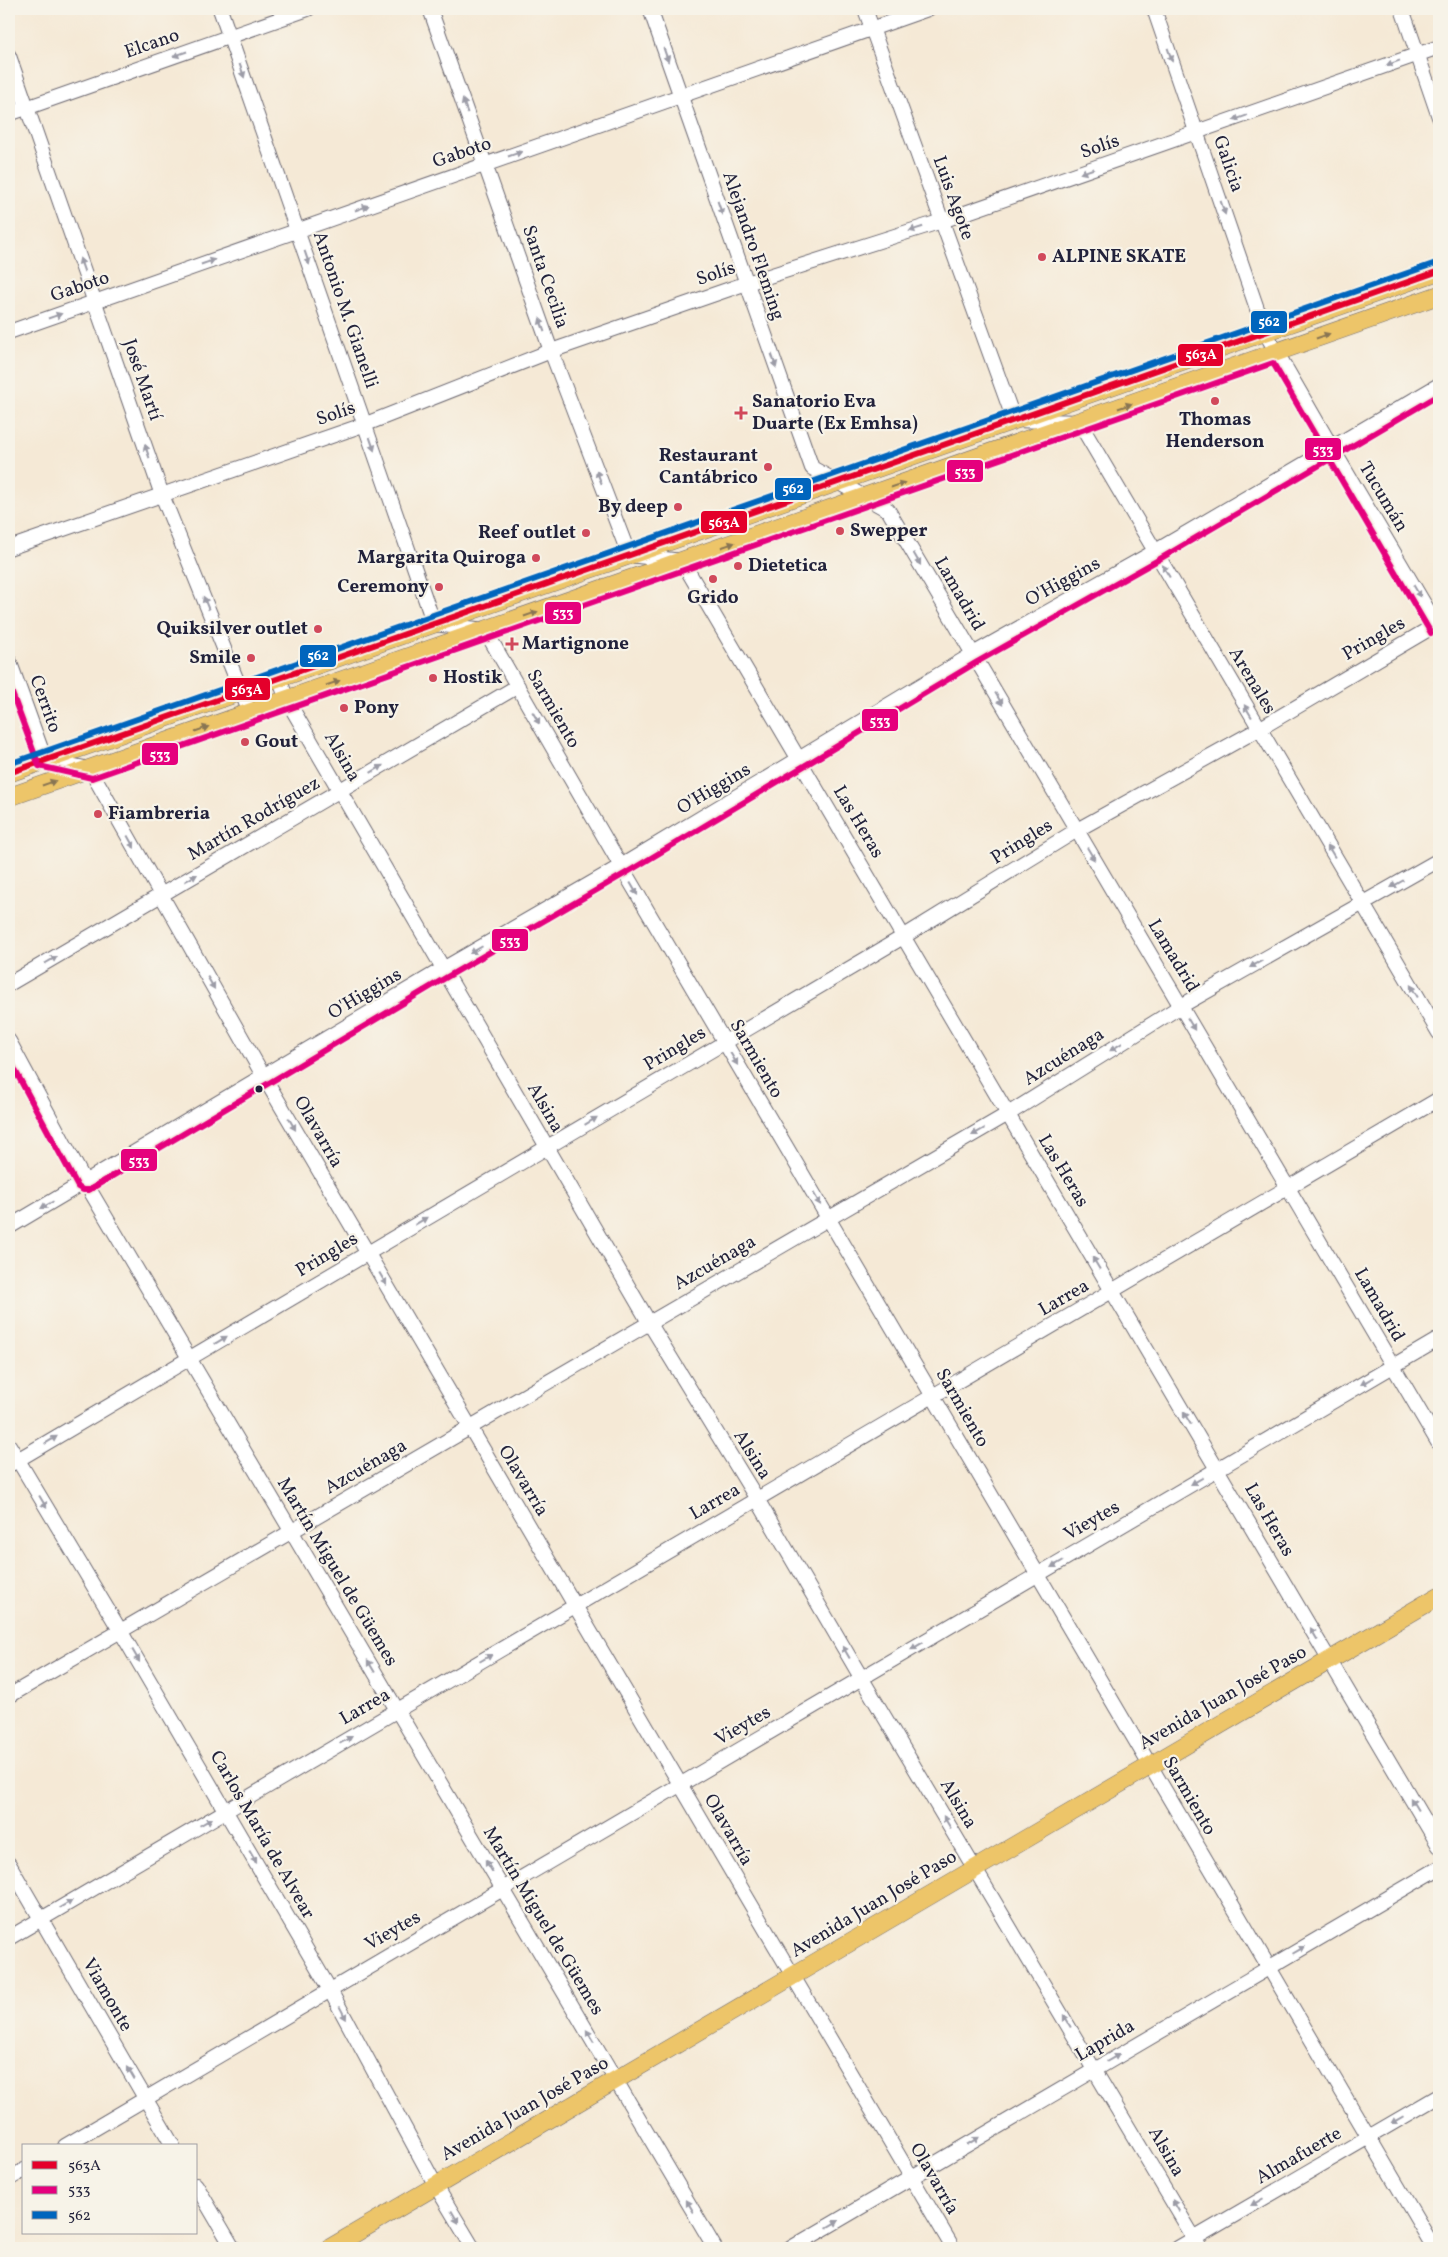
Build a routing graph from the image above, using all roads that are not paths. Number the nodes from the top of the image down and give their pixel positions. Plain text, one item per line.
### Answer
1 (220, 9) edge
2 (308, 9) edge
3 (430, 9) edge
4 (650, 9) edge
5 (865, 9) edge
6 (928, 9) edge
7 (1154, 9) edge
8 (1402, 9) edge
9 (872, 29) junction
10 (230, 36) junction
11 (1439, 47) edge
12 (1417, 55) junction
13 (9, 56) edge
14 (680, 96) junction
15 (27, 108) junction
16 (9, 114) edge
17 (1439, 117) edge
18 (1197, 133) junction
19 (486, 165) junction
20 (942, 221) junction
21 (298, 231) junction
22 (1439, 271) edge
23 (747, 283) junction
24 (1439, 295) edge
25 (95, 302) junction
26 (9, 332) edge
27 (1265, 332) junction
28 (551, 351) junction
29 (1277, 352) junction
30 (1439, 385) edge
31 (1014, 420) junction
32 (1079, 422) junction
33 (366, 424) junction
34 (1332, 448) junction
35 (838, 482) junction
36 (162, 495) junction
37 (864, 497) junction
38 (9, 548) edge
39 (1154, 552) junction
40 (630, 555) junction
41 (682, 561) junction
42 (434, 624) junction
43 (1438, 625) edge
44 (485, 630) junction
45 (973, 654) junction
46 (9, 660) edge
47 (279, 678) junction
48 (518, 686) junction
49 (241, 691) junction
50 (287, 700) junction
51 (250, 713) junction
52 (1258, 729) junction
53 (45, 760) junction
54 (799, 760) junction
55 (90, 769) junction
56 (9, 773) edge
57 (340, 791) junction
58 (9, 797) edge
59 (1077, 830) junction
60 (1439, 860) edge
61 (621, 866) junction
62 (161, 895) junction
63 (1362, 905) junction
64 (903, 937) junction
65 (443, 969) junction
66 (9, 984) edge
67 (1181, 1006) junction
68 (1439, 1033) edge
69 (9, 1041) edge
70 (724, 1042) junction
71 (264, 1076) junction
72 (1439, 1099) edge
73 (1008, 1114) junction
74 (546, 1148) junction
75 (85, 1182) junction
76 (1289, 1187) junction
77 (828, 1219) junction
78 (9, 1227) edge
79 (368, 1253) junction
80 (1112, 1291) junction
81 (650, 1324) junction
82 (1439, 1339) edge
83 (189, 1358) junction
84 (1393, 1366) junction
85 (934, 1396) junction
86 (470, 1428) junction
87 (1439, 1444) edge
88 (9, 1445) edge
89 (13, 1462) edge
90 (1217, 1469) junction
91 (757, 1499) junction
92 (292, 1532) junction
93 (1038, 1575) junction
94 (1439, 1596) edge
95 (576, 1606) junction
96 (121, 1632) junction
97 (1330, 1660) junction
98 (862, 1679) junction
99 (9, 1696) edge
100 (397, 1710) junction
101 (1150, 1766) junction
102 (680, 1785) junction
103 (226, 1810) junction
104 (1439, 1846) edge
105 (9, 1864) edge
106 (1439, 1868) edge
107 (975, 1869) junction
108 (502, 1889) junction
109 (42, 1919) junction
110 (9, 1938) edge
111 (1269, 1968) junction
112 (793, 1976) junction
113 (330, 1990) junction
114 (1095, 2068) junction
115 (616, 2080) junction
116 (1439, 2096) edge
117 (146, 2098) junction
118 (1368, 2137) junction
119 (68, 2144) edge
120 (172, 2144) edge
121 (22, 2171) edge
122 (911, 2178) junction
123 (9, 2179) edge
124 (436, 2186) junction
125 (198, 2188) edge
126 (1197, 2243) edge
127 (234, 2248) edge
128 (330, 2248) edge
129 (473, 2248) edge
130 (715, 2248) edge
131 (791, 2248) edge
132 (952, 2248) edge
133 (1178, 2248) edge
134 (1434, 2248) edge

1 - 10 street, Antonio M. Gianelli
2 - 10 street, Elcano
19 -> 3 street, Santa Cecilia
4 -> 14 street, Alejandro Fleming
5 - 9 street, Luis Agote
6 - 9 street, Gaboto
7 -> 18 street, Galicia
8 - 12 street
9 - 14 street, Gaboto
9 - 20 street, Luis Agote
10 -> 15 street, Elcano
10 -> 21 street, Antonio M. Gianelli
11 - 12 street, Solís
12 - 17 street
12 -> 18 street, Solís
13 - 15 street, José Martí
19 -> 14 street, Gaboto
14 -> 23 street, Alejandro Fleming
15 - 16 street, Elcano
25 -> 15 street, José Martí
18 -> 20 street, Solís
18 -> 27 street, Galicia
21 -> 19 street, Gaboto
28 -> 19 street, Santa Cecilia
20 -> 23 street, Solís
20 - 31 street, Luis Agote
25 -> 21 street, Gaboto
21 -> 33 street, Antonio M. Gianelli
22 - 27 main road
23 - 28 street, Solís
23 -> 35 street, Alejandro Fleming
29 -> 24 main road
26 -> 25 street, Gaboto
36 -> 25 street, José Martí
27 - 29 street, Tucumán
27 - 31 main road
28 - 33 street, Solís
40 -> 28 street, Santa Cecilia
32 -> 29 main road
29 - 34 street, Tucumán
30 - 34 street, O'Higgins
31 - 32 street
31 - 35 main road
37 -> 32 main road
32 - 39 street, Arenales
33 - 36 street, Solís
33 -> 42 street, Antonio M. Gianelli
34 - 39 street, O'Higgins
34 -> 43 street, Tucumán
35 - 37 street, Alejandro Fleming
35 - 40 main road
36 - 38 street, Solís
49 -> 36 street, José Martí
41 -> 37 main road
37 -> 45 street, Lamadrid
39 - 45 street, O'Higgins
52 -> 39 street, Arenales
40 - 41 street
40 - 42 main road
44 -> 41 main road
41 - 54 street, Las Heras
42 - 44 street
42 - 47 main road
43 - 52 street, Pringles
44 - 48 street, Sarmiento
50 -> 44 main road
45 - 54 street, O'Higgins
45 -> 59 street, Lamadrid
46 - 53 street, Cerrito
47 - 49 main road
47 - 50 street, Alsina
57 -> 48 street, Martín Rodríguez
48 -> 61 street, Sarmiento
49 - 51 street, José Martí
49 - 53 main road
50 - 51 main road
50 - 57 street, Alsina
55 -> 51 main road
52 - 59 street, Pringles
63 -> 52 street, Arenales
53 - 55 street
53 - 56 main road
54 - 61 street, O'Higgins
54 - 64 street, Las Heras
58 -> 55 main road
55 -> 62 street, Olavarría
62 -> 57 street, Martín Rodríguez
57 - 65 street, Alsina
59 - 64 street, Pringles
59 -> 67 street, Lamadrid
60 -> 63 street, Azcuénaga
61 -> 65 street, O'Higgins
61 -> 70 street, Sarmiento
66 -> 62 street, Martín Rodríguez
62 -> 71 street, Olavarría
63 -> 67 street, Azcuénaga
68 -> 63 street, Arenales
64 - 70 street, Pringles
64 - 73 street, Las Heras
65 - 71 street, O'Higgins
65 - 74 street, Alsina
67 -> 73 street, Azcuénaga
67 -> 76 street, Lamadrid
69 - 75 street, Martín Miguel de Güemes
74 -> 70 street, Pringles
70 -> 77 street, Sarmiento
71 - 75 street, O'Higgins
71 -> 79 street, Olavarría
72 - 76 street, Larrea
73 -> 77 street, Azcuénaga
80 -> 73 street, Las Heras
79 -> 74 street, Pringles
74 - 81 street, Alsina
75 -> 78 street, O'Higgins
75 - 83 street, Martín Miguel de Güemes
76 - 80 street, Larrea
76 - 84 street, Lamadrid
77 - 81 street, Azcuénaga
77 - 85 street, Sarmiento
83 -> 79 street, Pringles
79 -> 86 street, Olavarría
80 - 85 street, Larrea
90 -> 80 street, Las Heras
81 - 86 street, Azcuénaga
81 - 91 street, Alsina
82 - 84 street, Vieytes
89 -> 83 street, Pringles
83 - 92 street, Martín Miguel de Güemes
84 - 87 street, Lamadrid
84 -> 90 street, Vieytes
85 - 91 street, Larrea
85 - 93 street, Sarmiento
86 - 92 street, Azcuénaga
86 - 95 street, Olavarría
88 - 89 street, Carlos María de Alvear
89 -> 96 street, Carlos María de Alvear
90 -> 93 street, Vieytes
97 -> 90 street, Las Heras
91 - 95 street, Larrea
98 -> 91 street, Alsina
92 - 96 street, Azcuénaga
100 -> 92 street, Martín Miguel de Güemes
93 -> 98 street, Vieytes
93 - 101 street, Sarmiento
94 - 97 main road, Avenida Juan José Paso
100 -> 95 street, Larrea
95 - 102 street, Olavarría
96 - 99 street, Azcuénaga
96 -> 103 street, Carlos María de Alvear
97 - 101 main road, Avenida Juan José Paso
104 -> 97 street, Las Heras
98 - 102 street, Vieytes
107 -> 98 street, Alsina
103 -> 100 street, Larrea
108 -> 100 street, Martín Miguel de Güemes
101 - 107 main road, Avenida Juan José Paso
101 - 111 street, Sarmiento
102 - 108 street, Vieytes
102 - 112 street, Olavarría
109 -> 103 street, Larrea
103 -> 113 street, Carlos María de Alvear
105 - 109 street, Viamonte
111 -> 106 street, Laprida
107 - 112 main road, Avenida Juan José Paso
114 -> 107 street, Alsina
108 - 113 street, Vieytes
115 -> 108 street, Martín Miguel de Güemes
109 - 110 street, Larrea
117 -> 109 street, Viamonte
114 -> 111 street, Laprida
111 - 118 street, Sarmiento
112 - 115 main road, Avenida Juan José Paso
112 - 122 street, Olavarría
113 - 117 street, Vieytes
113 -> 124 street, Carlos María de Alvear
122 -> 114 street, Laprida
126 -> 114 street, Alsina
115 - 124 main road, Avenida Juan José Paso
130 -> 115 street, Martín Miguel de Güemes
116 -> 118 street, Almafuerte
117 - 119 street, Vieytes
117 - 120 street, Viamonte
118 -> 126 street, Almafuerte
118 - 134 street, Sarmiento
121 - 123 street
131 -> 122 street, Laprida
122 - 132 street, Olavarría
124 - 128 main road, Avenida Juan José Paso
124 -> 129 street, Carlos María de Alvear
125 - 127 street
126 - 133 street, Almafuerte

